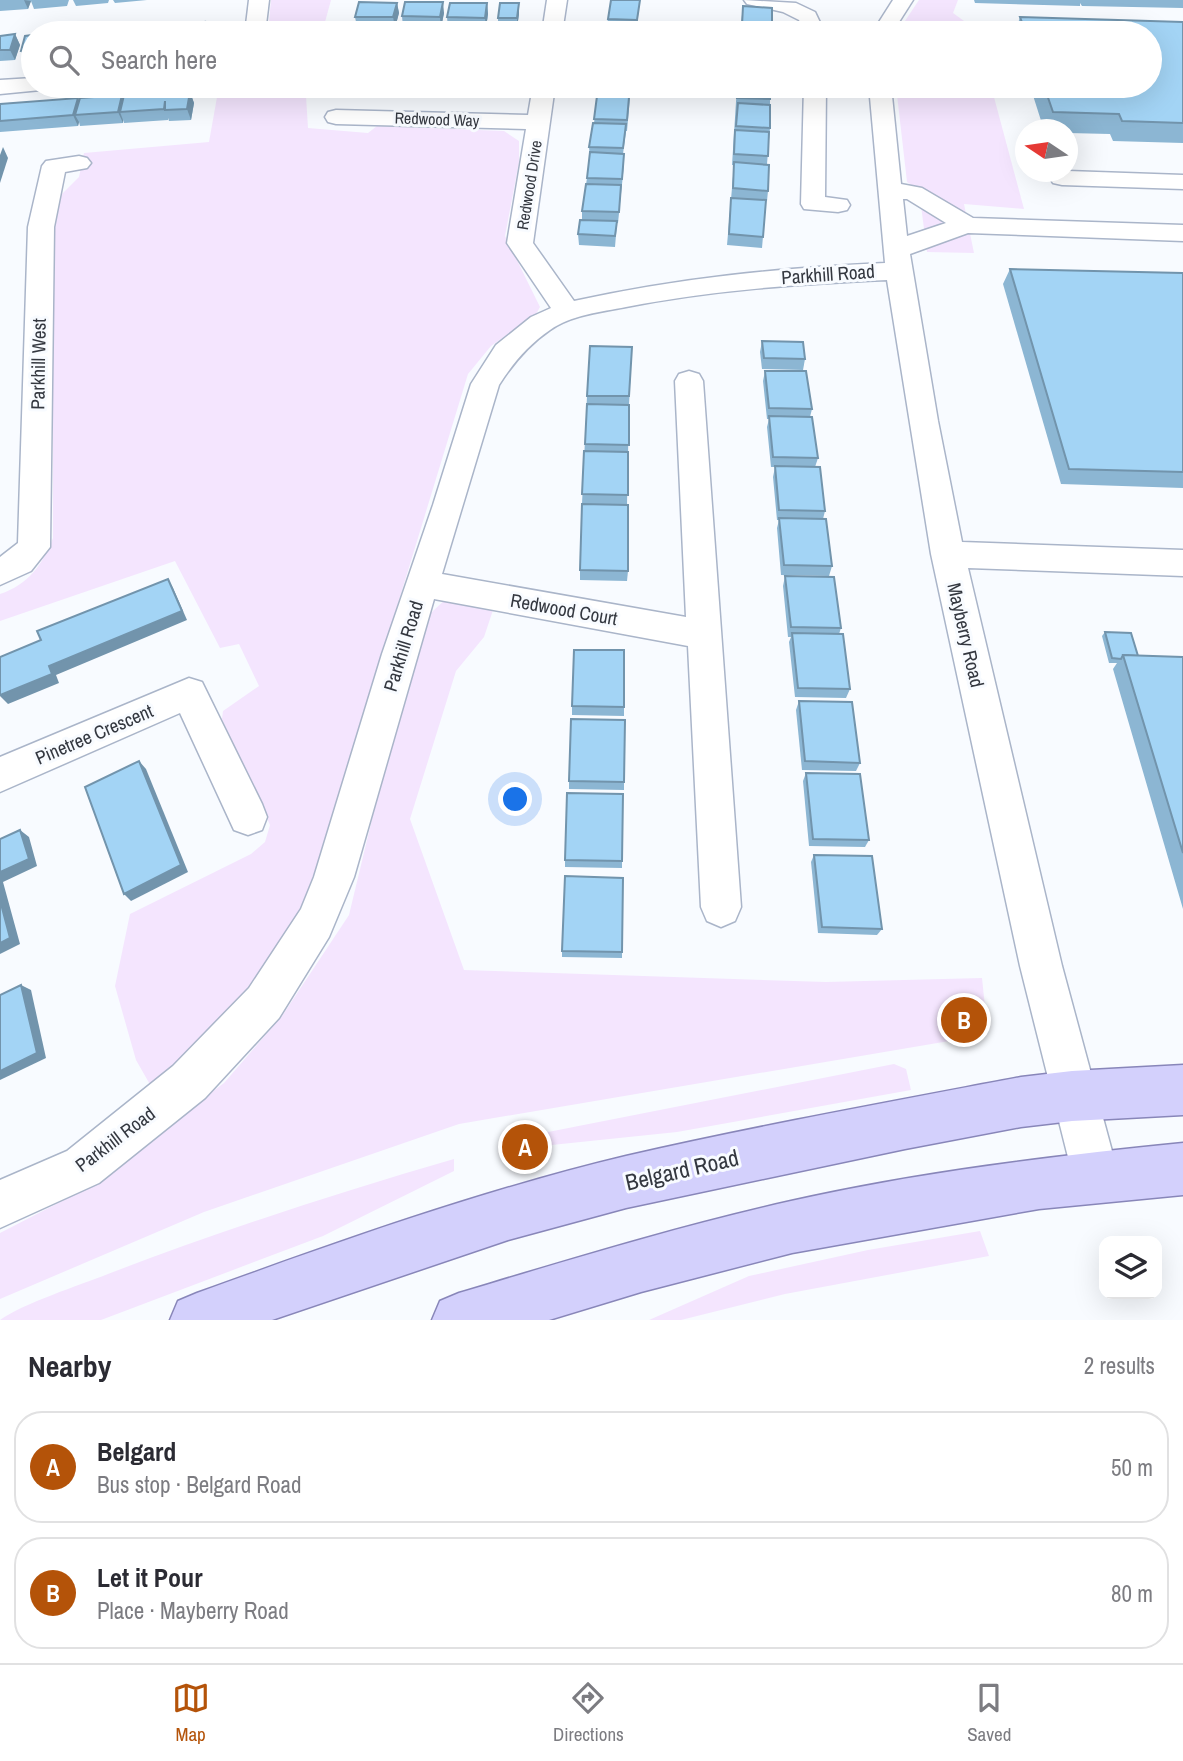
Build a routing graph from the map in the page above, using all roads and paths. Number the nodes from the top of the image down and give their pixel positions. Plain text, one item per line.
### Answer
1 (259, 0) edge
2 (558, 0) edge
3 (754, 0) edge
4 (903, 0) edge
5 (256, 21) edge
6 (554, 21) edge
7 (810, 21) edge
8 (890, 21) edge
9 (21, 86) edge
10 (0, 88) edge
11 (542, 98) edge
12 (815, 98) edge
13 (881, 98) edge
14 (336, 117) dead end
15 (538, 122) junction
16 (79, 163) dead end
17 (1078, 179) edge
18 (1183, 183) edge
19 (890, 190) junction
20 (838, 205) dead end
21 (968, 225) junction
22 (1183, 233) edge
23 (897, 261) junction
24 (567, 311) junction
25 (690, 381) dead end
26 (947, 554) junction
27 (1183, 563) edge
28 (0, 572) edge
29 (422, 584) junction
30 (706, 635) junction
31 (0, 775) edge
32 (248, 817) dead end
33 (721, 907) dead end
34 (1183, 1090) edge
35 (1072, 1096) junction
36 (1183, 1169) edge
37 (1096, 1177) junction
38 (0, 1204) edge
39 (197, 1320) edge
40 (459, 1320) edge

1 - 5 street
2 - 6 street
3 - 7 street
4 - 8 street
9 - 10 street
11 - 15 street, Redwood Drive
12 - 20 street
13 - 19 street, Mayberry Road
14 - 15 street, Redwood Way
15 - 24 street, Redwood Drive
16 - 28 street, Parkhill West
17 - 18 street
19 - 21 street
19 - 23 street, Mayberry Road
21 - 22 street
21 - 23 street, Parkhill Road
23 - 24 street, Parkhill Road
23 - 26 street, Mayberry Road
24 - 29 street, Parkhill Road
25 - 30 street
26 - 27 street
26 - 35 street, Mayberry Road
29 - 30 street, Redwood Court
29 - 38 street, Parkhill Road
30 - 33 street
31 - 32 street, Pinetree Crescent
34 - 35 main road, Belgard Road
35 - 37 street, Mayberry Road
35 - 39 main road, Belgard Road
36 - 37 main road
37 - 40 main road

